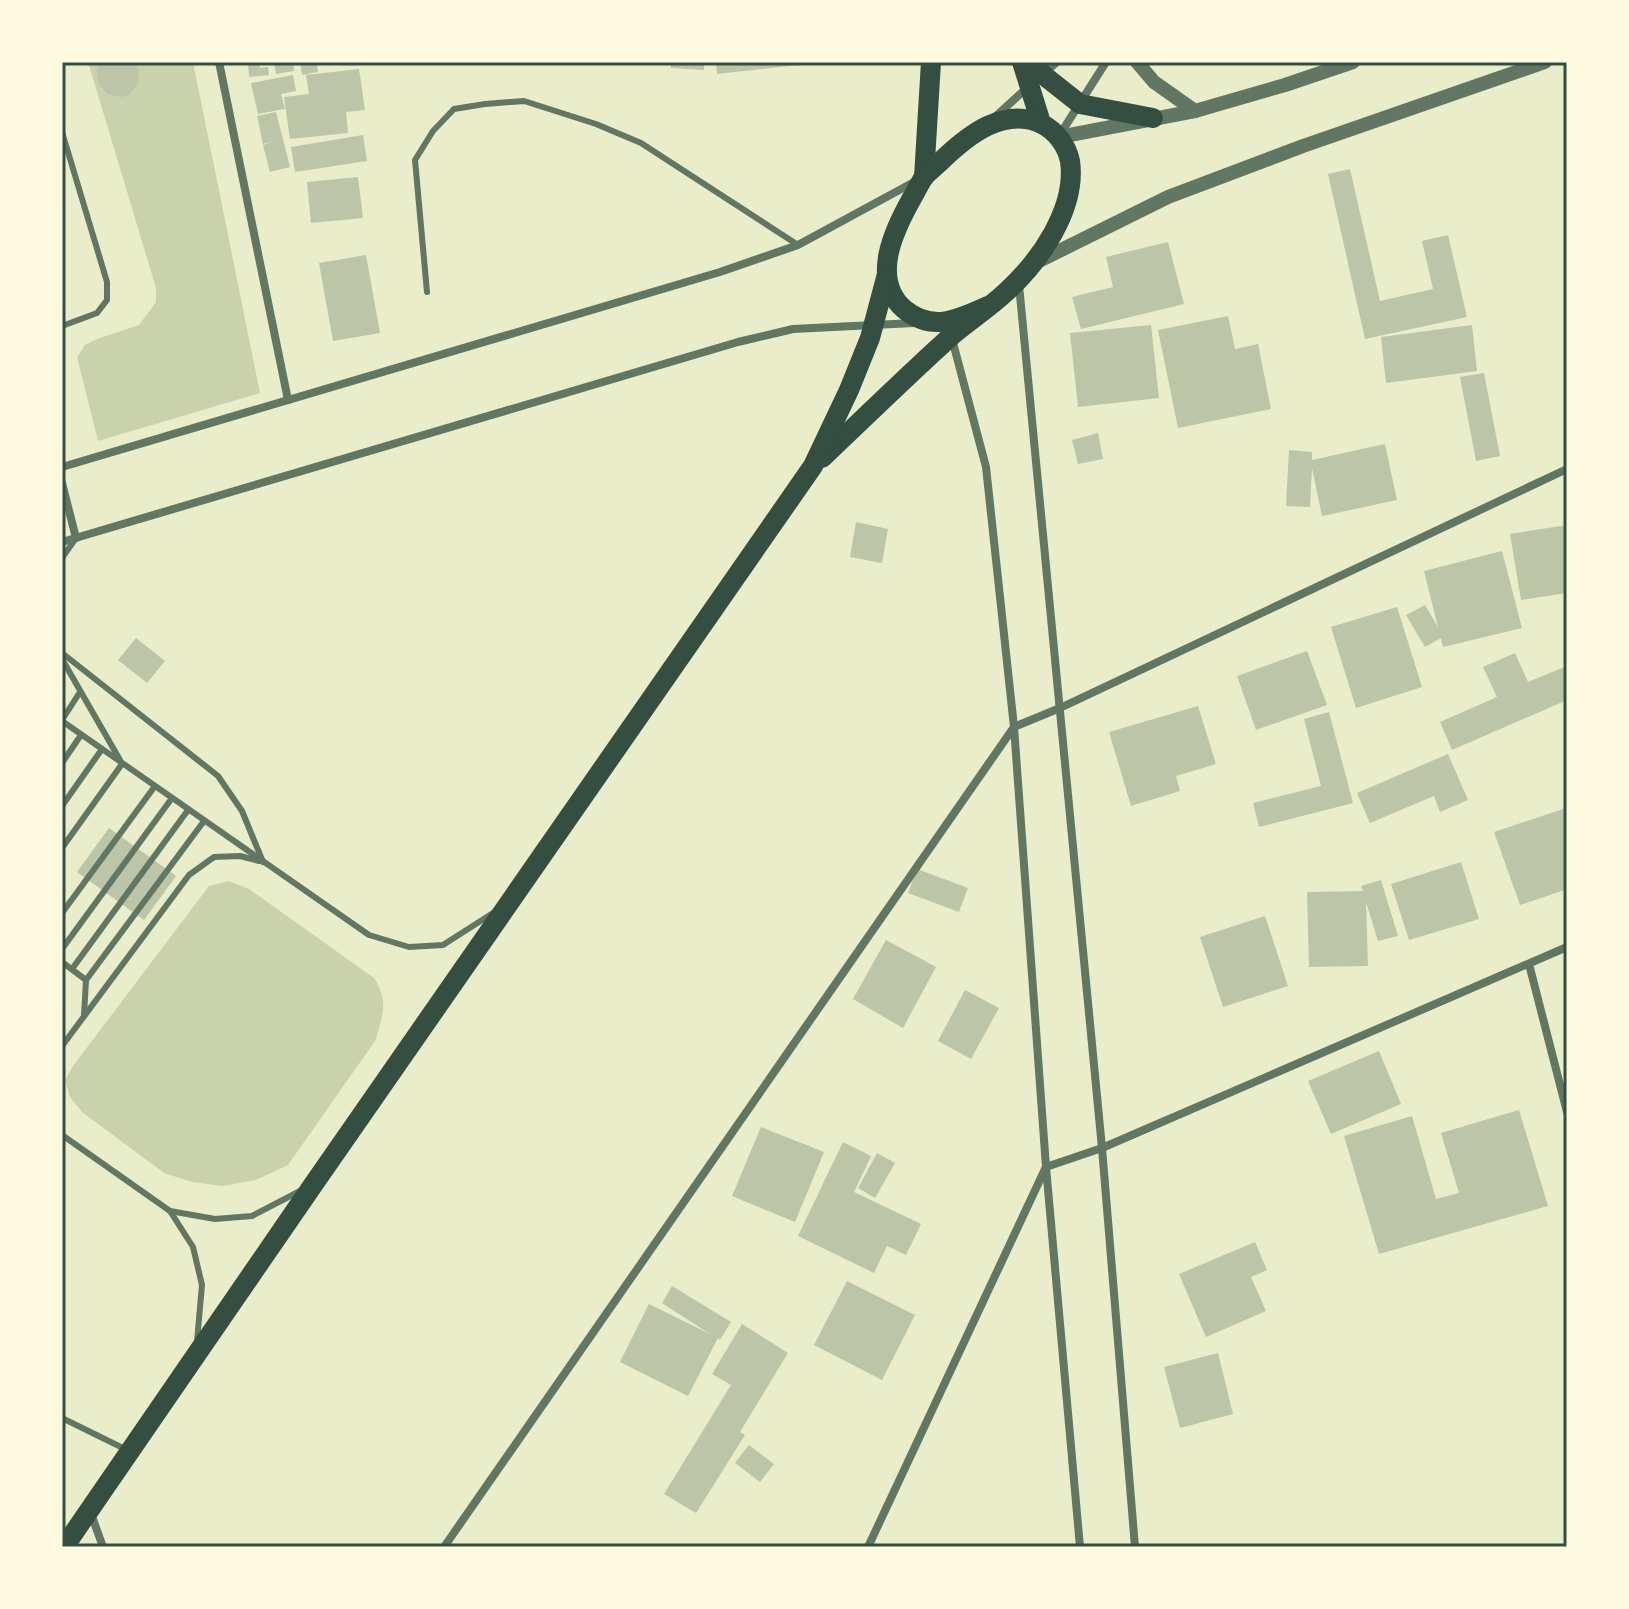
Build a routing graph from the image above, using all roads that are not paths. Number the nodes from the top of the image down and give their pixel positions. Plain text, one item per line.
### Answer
1 (219, 62) edge
2 (931, 62) edge
3 (1022, 62) edge
4 (1106, 62) edge
5 (1137, 62) edge
6 (1353, 62) edge
7 (1545, 62) edge
8 (1040, 71) edge
9 (1080, 104) junction
10 (1195, 111) junction
11 (1153, 118) junction
12 (1041, 123) junction
13 (982, 128) junction
14 (62, 132) edge
15 (1059, 137) junction
16 (924, 177) junction
17 (798, 245) junction
18 (1033, 263) junction
19 (887, 274) junction
20 (1019, 280) junction
21 (427, 292) dead end
22 (873, 325) junction
23 (62, 326) edge
24 (943, 327) junction
25 (288, 400) junction
26 (813, 466) junction
27 (62, 467) edge
28 (1567, 469) edge
29 (62, 483) edge
30 (76, 538) junction
31 (62, 542) edge
32 (62, 558) edge
33 (62, 653) edge
34 (62, 659) edge
35 (80, 692) junction
36 (1060, 708) junction
37 (62, 720) edge
38 (1014, 727) junction
39 (81, 735) junction
40 (102, 749) junction
41 (62, 763) edge
42 (122, 764) junction
43 (155, 786) junction
44 (172, 798) junction
45 (62, 806) edge
46 (188, 810) junction
47 (204, 821) junction
48 (62, 848) edge
49 (263, 862) junction
50 (510, 903) junction
51 (62, 913) edge
52 (1567, 947) edge
53 (62, 949) edge
54 (62, 962) edge
55 (1529, 964) junction
56 (72, 969) junction
57 (86, 980) junction
58 (84, 1016) junction
59 (62, 1046) edge
60 (1567, 1112) edge
61 (62, 1135) edge
62 (1102, 1148) junction
63 (1046, 1167) junction
64 (313, 1185) junction
65 (170, 1211) junction
66 (195, 1357) junction
67 (62, 1418) edge
68 (130, 1451) junction
69 (90, 1511) junction
70 (64, 1547) edge
71 (103, 1547) edge
72 (444, 1547) edge
73 (868, 1547) edge
74 (1080, 1547) edge
75 (1135, 1547) edge

1 - 25 street
2 - 16 main road
3 - 8 main road
4 - 9 street
5 - 10 street
6 - 10 street
7 - 18 street
8 - 9 main road
8 - 12 main road
8 - 13 street
9 - 11 main road
9 - 15 street
10 - 11 street
11 - 15 street
12 - 13 main road
12 - 15 main road
13 - 16 main road
14 - 23 lane
15 - 18 main road
16 - 17 street
16 - 19 main road
17 - 21 lane
17 - 25 street
18 - 20 main road
19 - 22 main road
19 - 24 main road
20 - 24 main road
20 - 36 street
22 - 24 street
22 - 26 main road
22 - 30 street
24 - 26 main road
24 - 38 street
25 - 27 street
26 - 50 main road
28 - 36 street
29 - 30 street
30 - 31 street
30 - 32 lane
33 - 49 lane
34 - 35 lane
35 - 37 lane
35 - 42 lane
36 - 38 street
36 - 62 street
37 - 39 lane
38 - 63 street
38 - 72 street
39 - 40 lane
39 - 41 lane
40 - 42 lane
40 - 45 lane
42 - 43 lane
42 - 48 lane
43 - 44 lane
43 - 51 lane
44 - 46 lane
44 - 53 lane
46 - 47 lane
46 - 56 lane
47 - 49 lane
47 - 57 lane
49 - 50 lane
49 - 58 lane
50 - 64 main road
52 - 55 street
54 - 56 lane
55 - 60 street
55 - 62 street
56 - 57 lane
57 - 58 lane
58 - 59 lane
61 - 65 lane
62 - 63 street
62 - 75 street
63 - 73 street
63 - 74 street
64 - 65 lane
64 - 66 main road
65 - 66 lane
66 - 68 main road
67 - 68 lane
68 - 69 main road
69 - 70 main road
69 - 71 street

